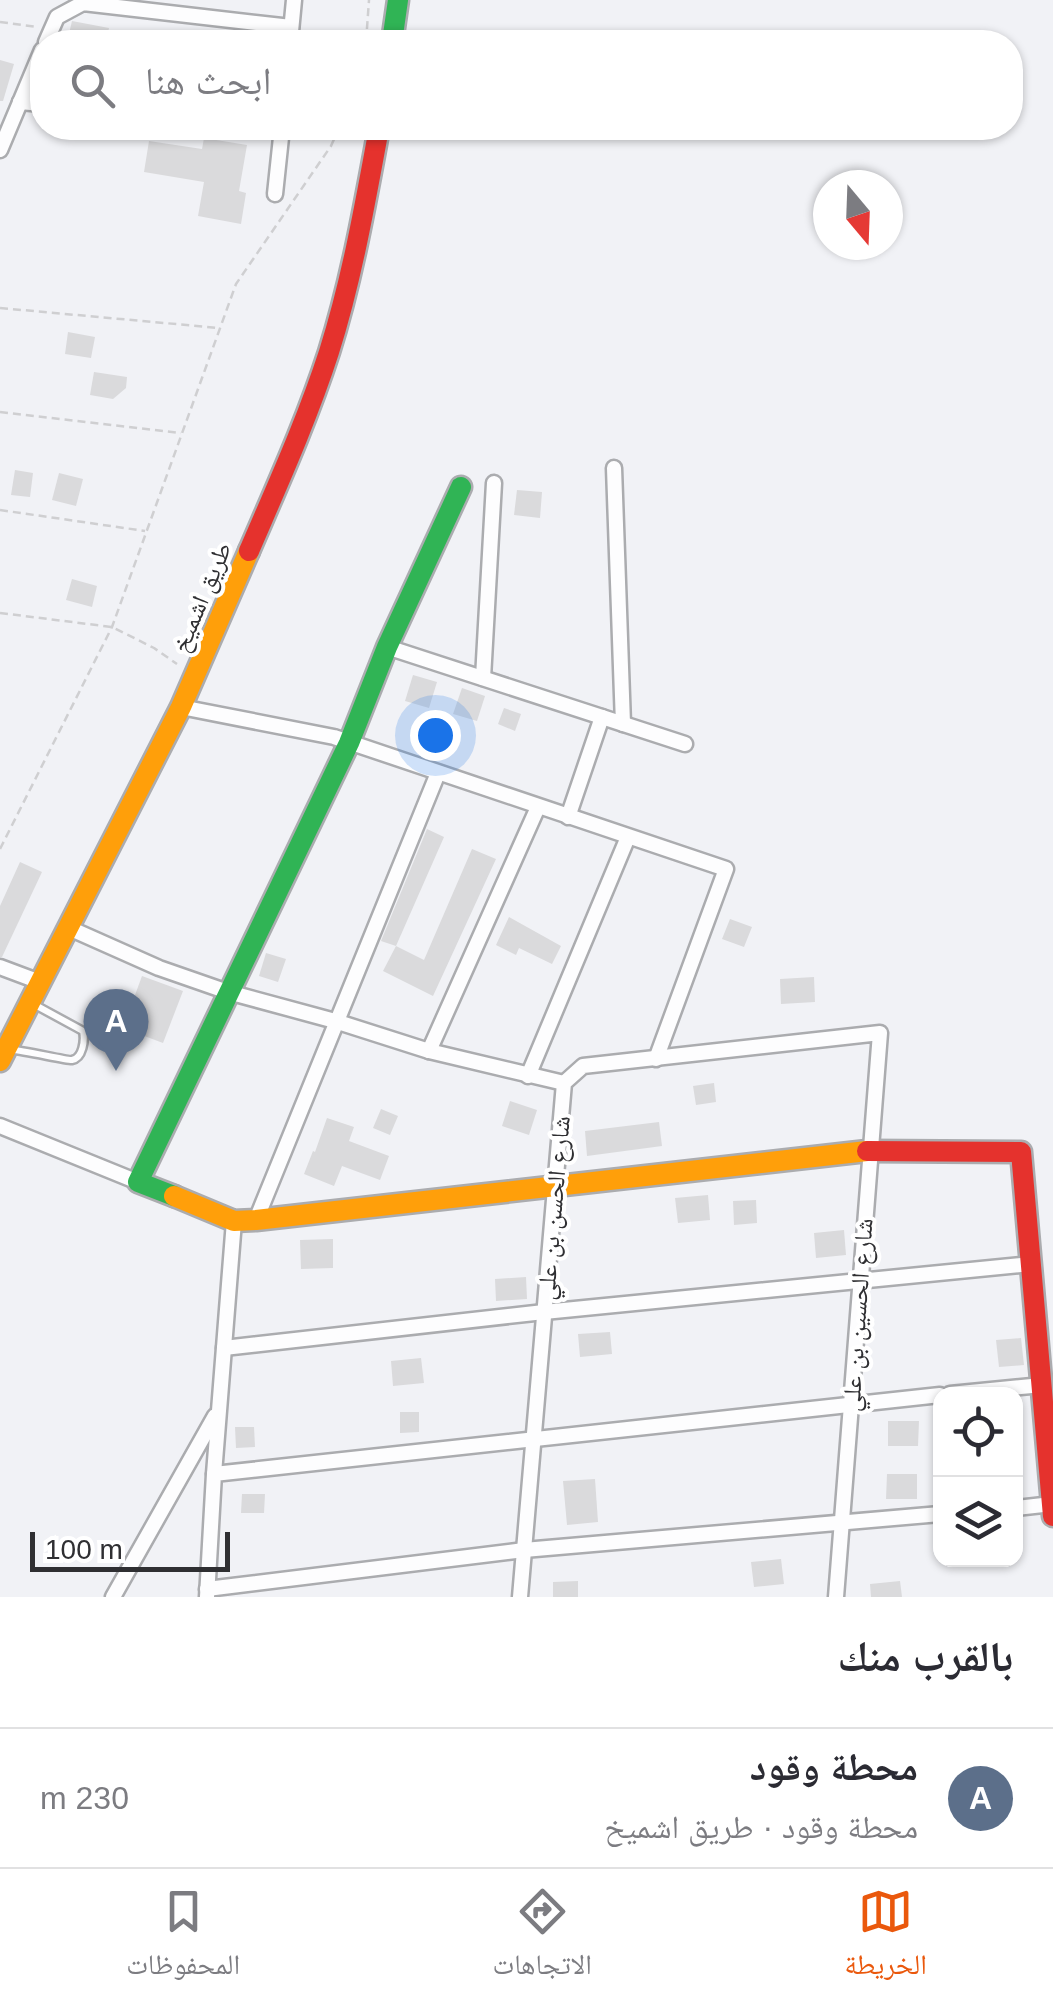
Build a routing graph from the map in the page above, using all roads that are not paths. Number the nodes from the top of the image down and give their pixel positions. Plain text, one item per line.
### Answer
1 (294, 0) edge
2 (398, 0) edge
3 (51, 30) edge
4 (259, 30) edge
5 (291, 30) edge
6 (394, 30) edge
7 (30, 78) edge
8 (20, 102) junction
9 (30, 103) edge
10 (279, 140) edge
11 (376, 140) edge
12 (0, 150) edge
13 (276, 194) dead end
14 (614, 468) dead end
15 (494, 482) dead end
16 (462, 487) dead end
17 (387, 647) junction
18 (483, 678) junction
19 (181, 707) junction
20 (602, 717) junction
21 (623, 724) junction
22 (349, 743) junction
23 (684, 744) dead end
24 (438, 773) junction
25 (538, 807) junction
26 (568, 817) junction
27 (628, 837) junction
28 (69, 928) junction
29 (0, 967) edge
30 (40, 982) junction
31 (228, 992) junction
32 (30, 1002) junction
33 (336, 1021) junction
34 (880, 1033) joint
35 (428, 1050) junction
36 (3, 1055) edge
37 (656, 1059) junction
38 (528, 1076) junction
39 (564, 1083) junction
40 (0, 1126) edge
41 (870, 1152) junction
42 (138, 1182) junction
43 (555, 1188) junction
44 (256, 1220) junction
45 (234, 1221) junction
46 (1031, 1264) junction
47 (860, 1280) junction
48 (544, 1312) junction
49 (224, 1348) junction
50 (1042, 1385) junction
51 (1022, 1387) edge
52 (933, 1397) edge
53 (851, 1405) junction
54 (218, 1411) junction
55 (534, 1438) junction
56 (214, 1474) junction
57 (1052, 1504) edge
58 (1023, 1507) edge
59 (933, 1515) edge
60 (1053, 1516) edge
61 (842, 1523) junction
62 (524, 1550) junction
63 (207, 1593) edge
64 (113, 1597) edge
65 (520, 1597) edge
66 (836, 1597) edge

1 - 5 street
2 - 6 main road
3 - 4 street
7 - 8 street
8 - 9 street
8 - 12 street
10 - 13 street
11 - 19 main road, طريق اشميخ
14 - 21 street
15 - 18 street
16 - 17 main road
17 - 18 street
17 - 22 main road
18 - 20 street
19 - 22 street
19 - 28 main road, طريق اشميخ
20 - 21 street
20 - 26 street
21 - 23 street
22 - 24 street
22 - 31 main road
24 - 25 street
24 - 33 street
25 - 26 street
25 - 35 street
26 - 27 street
27 - 37 street
27 - 38 street
28 - 30 main road, طريق اشميخ
28 - 31 street
29 - 30 street
30 - 32 main road, طريق اشميخ
31 - 33 street
31 - 42 main road
32 - 36 main road, طريق اشميخ
32 - 36 lane
33 - 35 street
33 - 44 street
34 - 37 street, شارع الحسن بن علي
34 - 41 street, شارع الحسين بن علي
35 - 38 street
37 - 39 street, شارع الحسن بن علي
38 - 39 street
39 - 43 street, شارع الحسن بن علي
40 - 42 street
41 - 43 main road
41 - 46 main road
41 - 47 street, شارع الحسين بن علي
42 - 45 main road
43 - 44 main road
43 - 48 street, شارع الحسن بن علي
44 - 45 main road
45 - 49 street
46 - 47 street
46 - 50 main road
47 - 48 street
47 - 53 street, شارع الحسين بن علي
48 - 49 street
48 - 55 street, شارع الحسن بن علي
49 - 54 street
50 - 51 street
50 - 57 main road
52 - 53 street
53 - 55 street
53 - 61 street, شارع الحسين بن علي
54 - 56 street
54 - 64 street
55 - 56 street
55 - 62 street, شارع الحسن بن علي
56 - 63 street
57 - 58 street
57 - 60 main road
59 - 61 street
61 - 62 street
61 - 66 street, شارع الحسين بن علي
62 - 63 street
62 - 65 street, شارع الحسن بن علي

